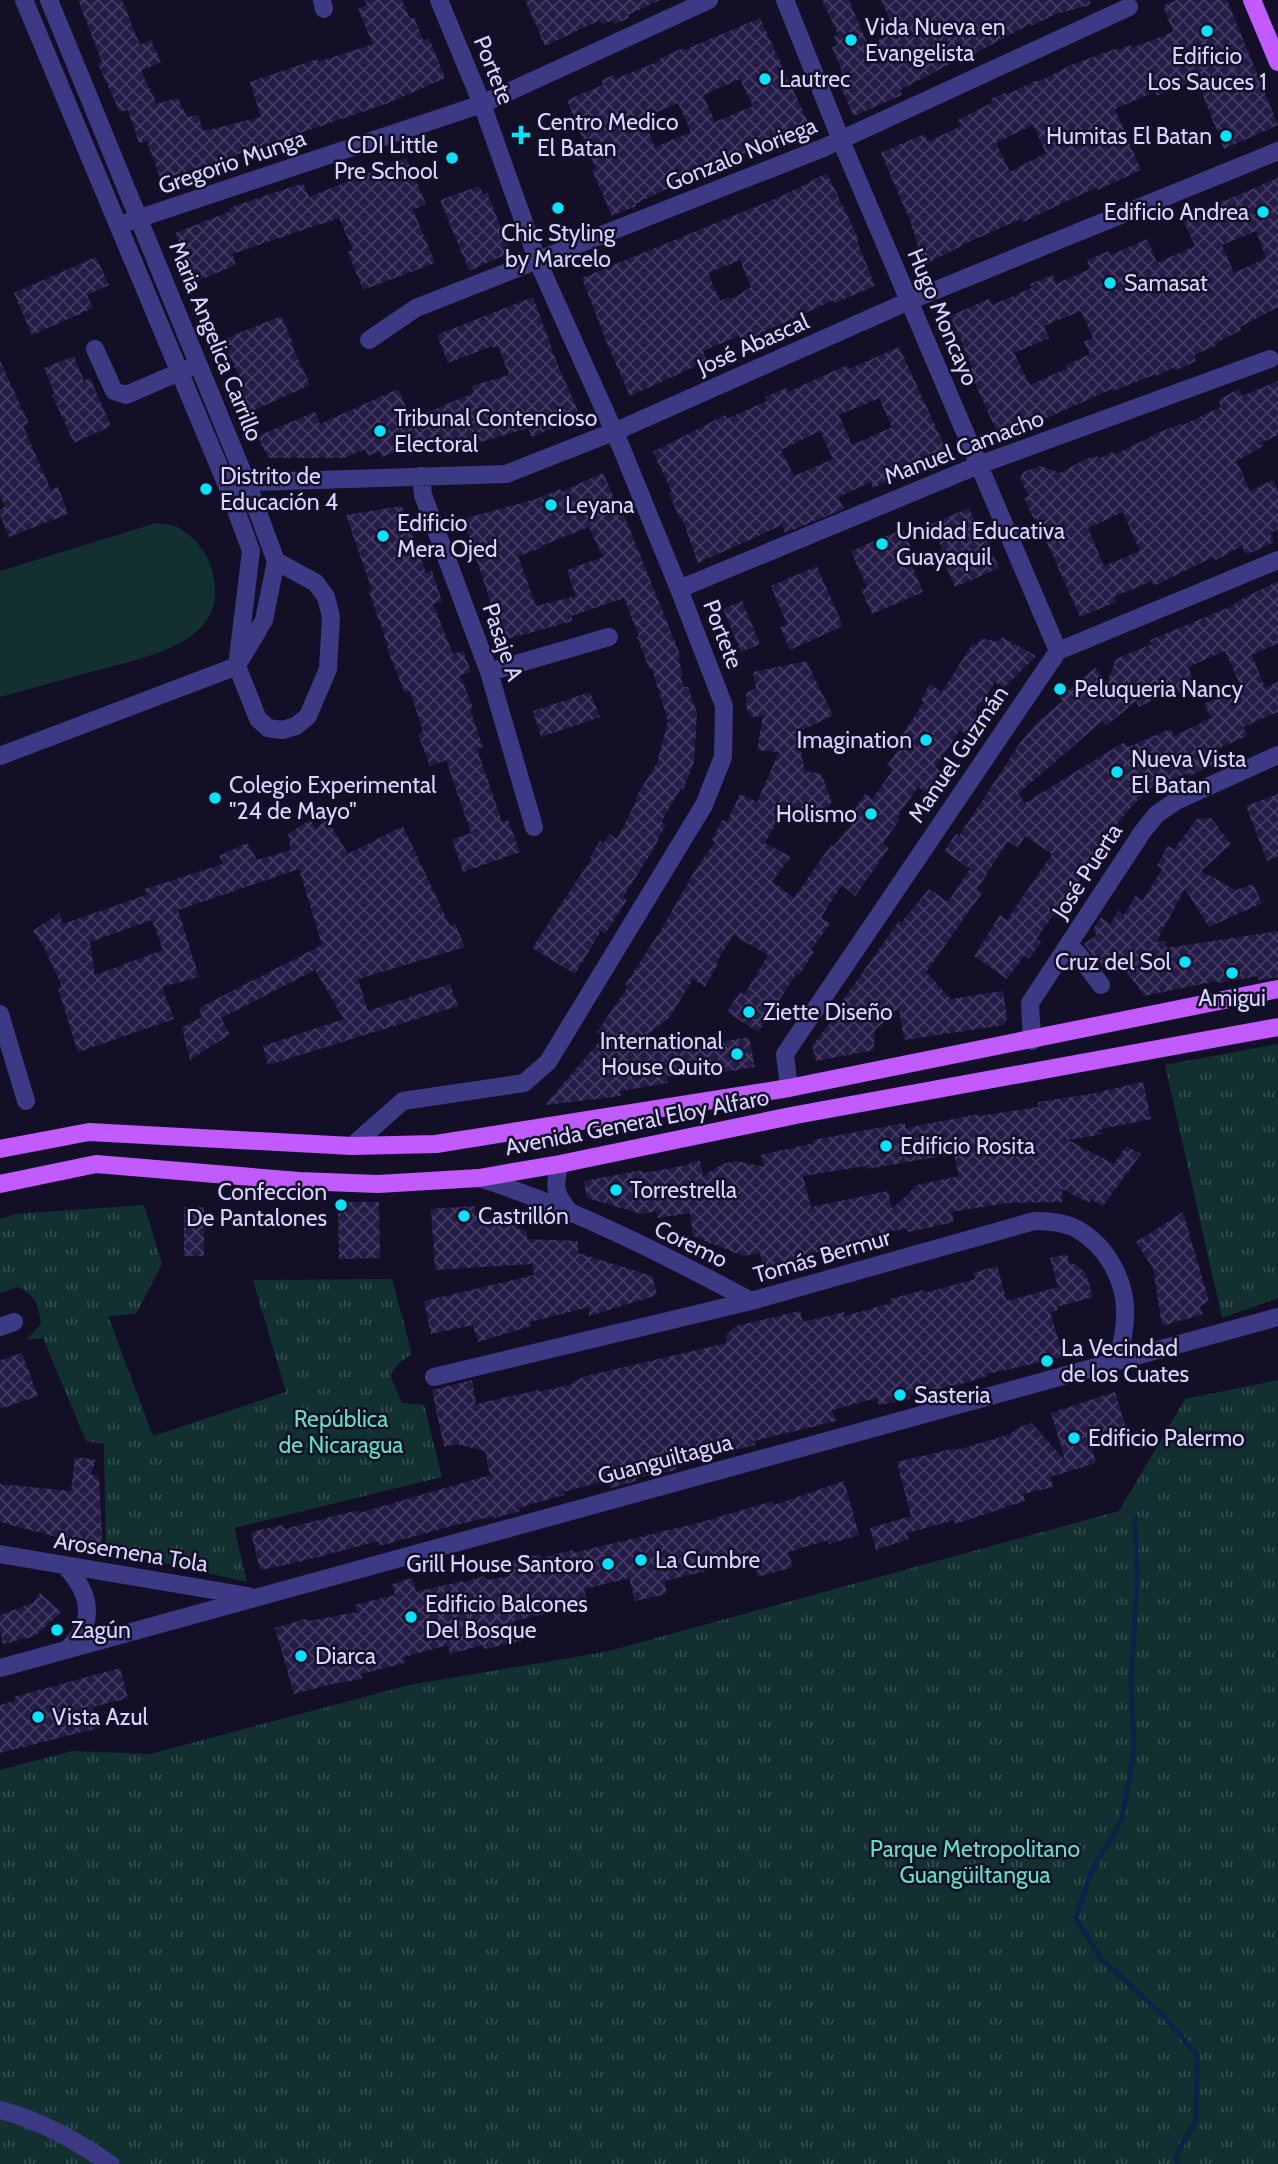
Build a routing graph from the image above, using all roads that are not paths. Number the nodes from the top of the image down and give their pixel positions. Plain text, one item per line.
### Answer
1 (24, 0) edge
2 (49, 0) edge
3 (439, 0) edge
4 (709, 0) edge
5 (785, 0) edge
6 (1252, 0) edge
7 (1129, 7) dead end
8 (1278, 62) edge
9 (482, 104) junction
10 (100, 124) junction
11 (80, 131) junction
12 (842, 140) junction
13 (1278, 152) edge
14 (139, 219) junction
15 (119, 225) junction
16 (538, 262) junction
17 (909, 301) junction
18 (369, 340) dead end
19 (95, 349) dead end
20 (1270, 359) dead end
21 (198, 364) junction
22 (180, 372) junction
23 (614, 431) junction
24 (979, 465) junction
25 (421, 475) junction
26 (226, 483) junction
27 (247, 483) junction
28 (1278, 560) edge
29 (276, 561) junction
30 (679, 589) junction
31 (609, 637) dead end
32 (1058, 651) junction
33 (237, 666) junction
34 (489, 672) junction
35 (1278, 755) edge
36 (0, 756) edge
37 (534, 827) dead end
38 (1068, 945) junction
39 (1101, 985) dead end
40 (1278, 989) edge
41 (0, 1014) edge
42 (1278, 1027) edge
43 (1032, 1041) junction
44 (789, 1088) junction
45 (26, 1101) dead end
46 (352, 1146) junction
47 (0, 1149) edge
48 (560, 1164) junction
49 (479, 1178) junction
50 (0, 1184) edge
51 (572, 1214) junction
52 (751, 1301) junction
53 (1278, 1317) edge
54 (1118, 1360) junction
55 (434, 1377) dead end
56 (0, 1554) edge
57 (65, 1566) junction
58 (255, 1598) junction
59 (66, 1650) junction
60 (0, 1668) edge
61 (0, 2110) edge
62 (110, 2164) edge

1 - 11 street, Maria Angelica Carrillo
2 - 10 street, Maria Angelica Carrillo
3 - 9 street, Portete
4 - 9 street, Gregorio Munga
5 - 12 street, Hugo Moncayo
6 - 8 main road
7 - 12 street, Gonzalo Noriega
9 - 14 street, Gregorio Munga
9 - 16 street, Portete
10 - 11 street
10 - 14 street, Maria Angelica Carrillo
11 - 15 street, Maria Angelica Carrillo
12 - 16 street, Gonzalo Noriega
12 - 17 street, Hugo Moncayo
13 - 17 street, José Abascal
14 - 15 street, Gregorio Munga
14 - 21 street, Maria Angelica Carrillo
15 - 22 street, Maria Angelica Carrillo
16 - 18 street, Gonzalo Noriega
16 - 23 street, Portete
17 - 23 street, José Abascal
17 - 24 street, Hugo Moncayo
19 - 22 street
20 - 24 street, Manuel Camacho
21 - 22 street
21 - 27 street, Maria Angelica Carrillo
22 - 26 street, Maria Angelica Carrillo
23 - 25 street, José Abascal
23 - 30 street, Portete
24 - 30 street, Manuel Camacho
24 - 32 street, Hugo Moncayo
25 - 27 street, José Abascal
25 - 34 street, Pasaje A
26 - 27 street, José Abascal
26 - 33 street, Maria Angelica Carrillo
27 - 29 street, Maria Angelica Carrillo
28 - 32 street
29 - 33 street
29 - 33 street
30 - 46 street, Portete
31 - 34 street
32 - 44 street, Manuel Guzmán
33 - 36 street
34 - 37 street, Pasaje A
35 - 38 street, José Puerta
38 - 39 street
38 - 43 street, José Puerta
40 - 43 main road, Avenida General Eloy Alfaro
41 - 45 street
42 - 48 main road, Avenida General Eloy Alfaro
43 - 44 main road, Avenida General Eloy Alfaro
44 - 46 main road, Avenida General Eloy Alfaro
46 - 47 main road, Avenida General Eloy Alfaro
48 - 49 main road, Avenida General Eloy Alfaro
48 - 51 street
49 - 50 main road, Avenida General Eloy Alfaro
49 - 51 street, Coremo
51 - 52 street, Coremo
52 - 54 street, Tomás Bermur
52 - 55 street, Tomás Bermur
53 - 54 street, Guanguiltagua
54 - 58 street, Guanguiltagua
56 - 57 street, Arosemena Tola
57 - 58 street, Arosemena Tola
57 - 59 street
58 - 59 street, Guanguiltagua
59 - 60 street, Guanguiltagua
61 - 62 street

